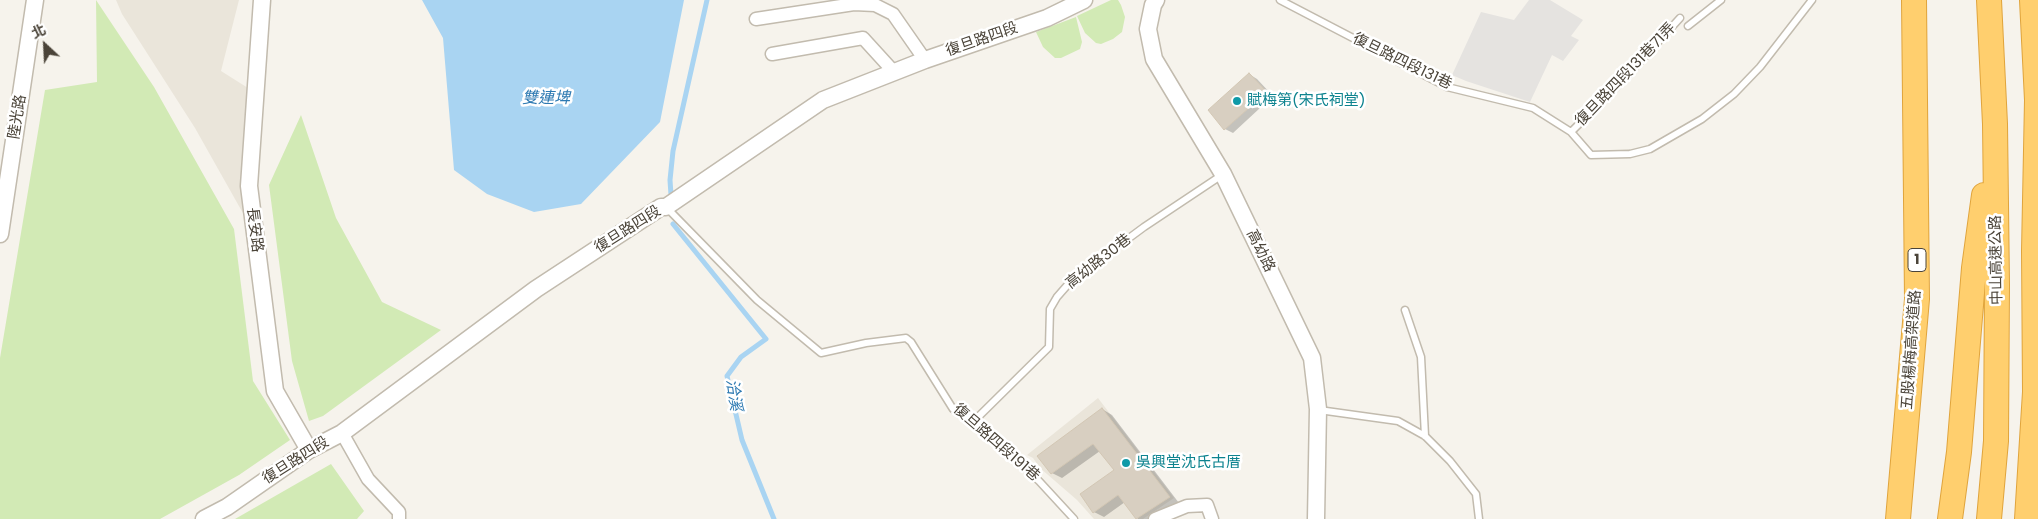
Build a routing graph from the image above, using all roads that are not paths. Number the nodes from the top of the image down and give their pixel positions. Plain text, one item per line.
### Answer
1 (36, 0) edge
2 (262, 0) edge
3 (1084, 0) edge
4 (1156, 0) edge
5 (1280, 0) edge
6 (1721, 0) edge
7 (1812, 0) edge
8 (1914, 0) edge
9 (1989, 0) edge
10 (2032, 0) edge
11 (1680, 18) dead end
12 (756, 19) dead end
13 (1688, 26) dead end
14 (772, 54) dead end
15 (925, 60) junction
16 (894, 72) junction
17 (1995, 124) junction
18 (1571, 132) junction
19 (1223, 174) junction
20 (664, 207) junction
21 (0, 234) edge
22 (1405, 310) dead end
23 (1318, 409) junction
24 (974, 421) junction
25 (342, 434) junction
26 (1425, 436) junction
27 (309, 450) junction
28 (204, 519) edge
29 (400, 519) edge
30 (1074, 519) edge
31 (1155, 519) edge
32 (1212, 519) edge
33 (1316, 519) edge
34 (1479, 519) edge
35 (1898, 519) edge
36 (1950, 519) edge
37 (1989, 519) edge
38 (2027, 519) edge

1 - 21 street, 陸光路
2 - 27 street, 長安路
3 - 15 street, 復旦路四段
4 - 19 street, 高幼路
5 - 18 lane, 復旦路四段131巷
6 - 13 lane
7 - 18 lane, 復旦路四段131巷
8 - 35 highway, 五股楊梅高架道路 / 1
9 - 17 highway, 中山高速公路
10 - 38 highway
11 - 18 lane, 復旦路四段131巷71弄
12 - 15 street
14 - 16 street
15 - 16 street, 復旦路四段
16 - 20 street, 復旦路四段
17 - 36 highway
17 - 37 highway, 中山高速公路
19 - 23 street, 高幼路
19 - 24 lane, 高幼路30巷
20 - 24 lane, 復旦路四段191巷
20 - 25 street, 復旦路四段
22 - 26 lane
23 - 26 lane
23 - 33 street, 高幼路
24 - 30 lane, 復旦路四段191巷
25 - 27 street, 復旦路四段
25 - 29 street
26 - 34 lane
27 - 28 street, 復旦路四段
31 - 32 street

